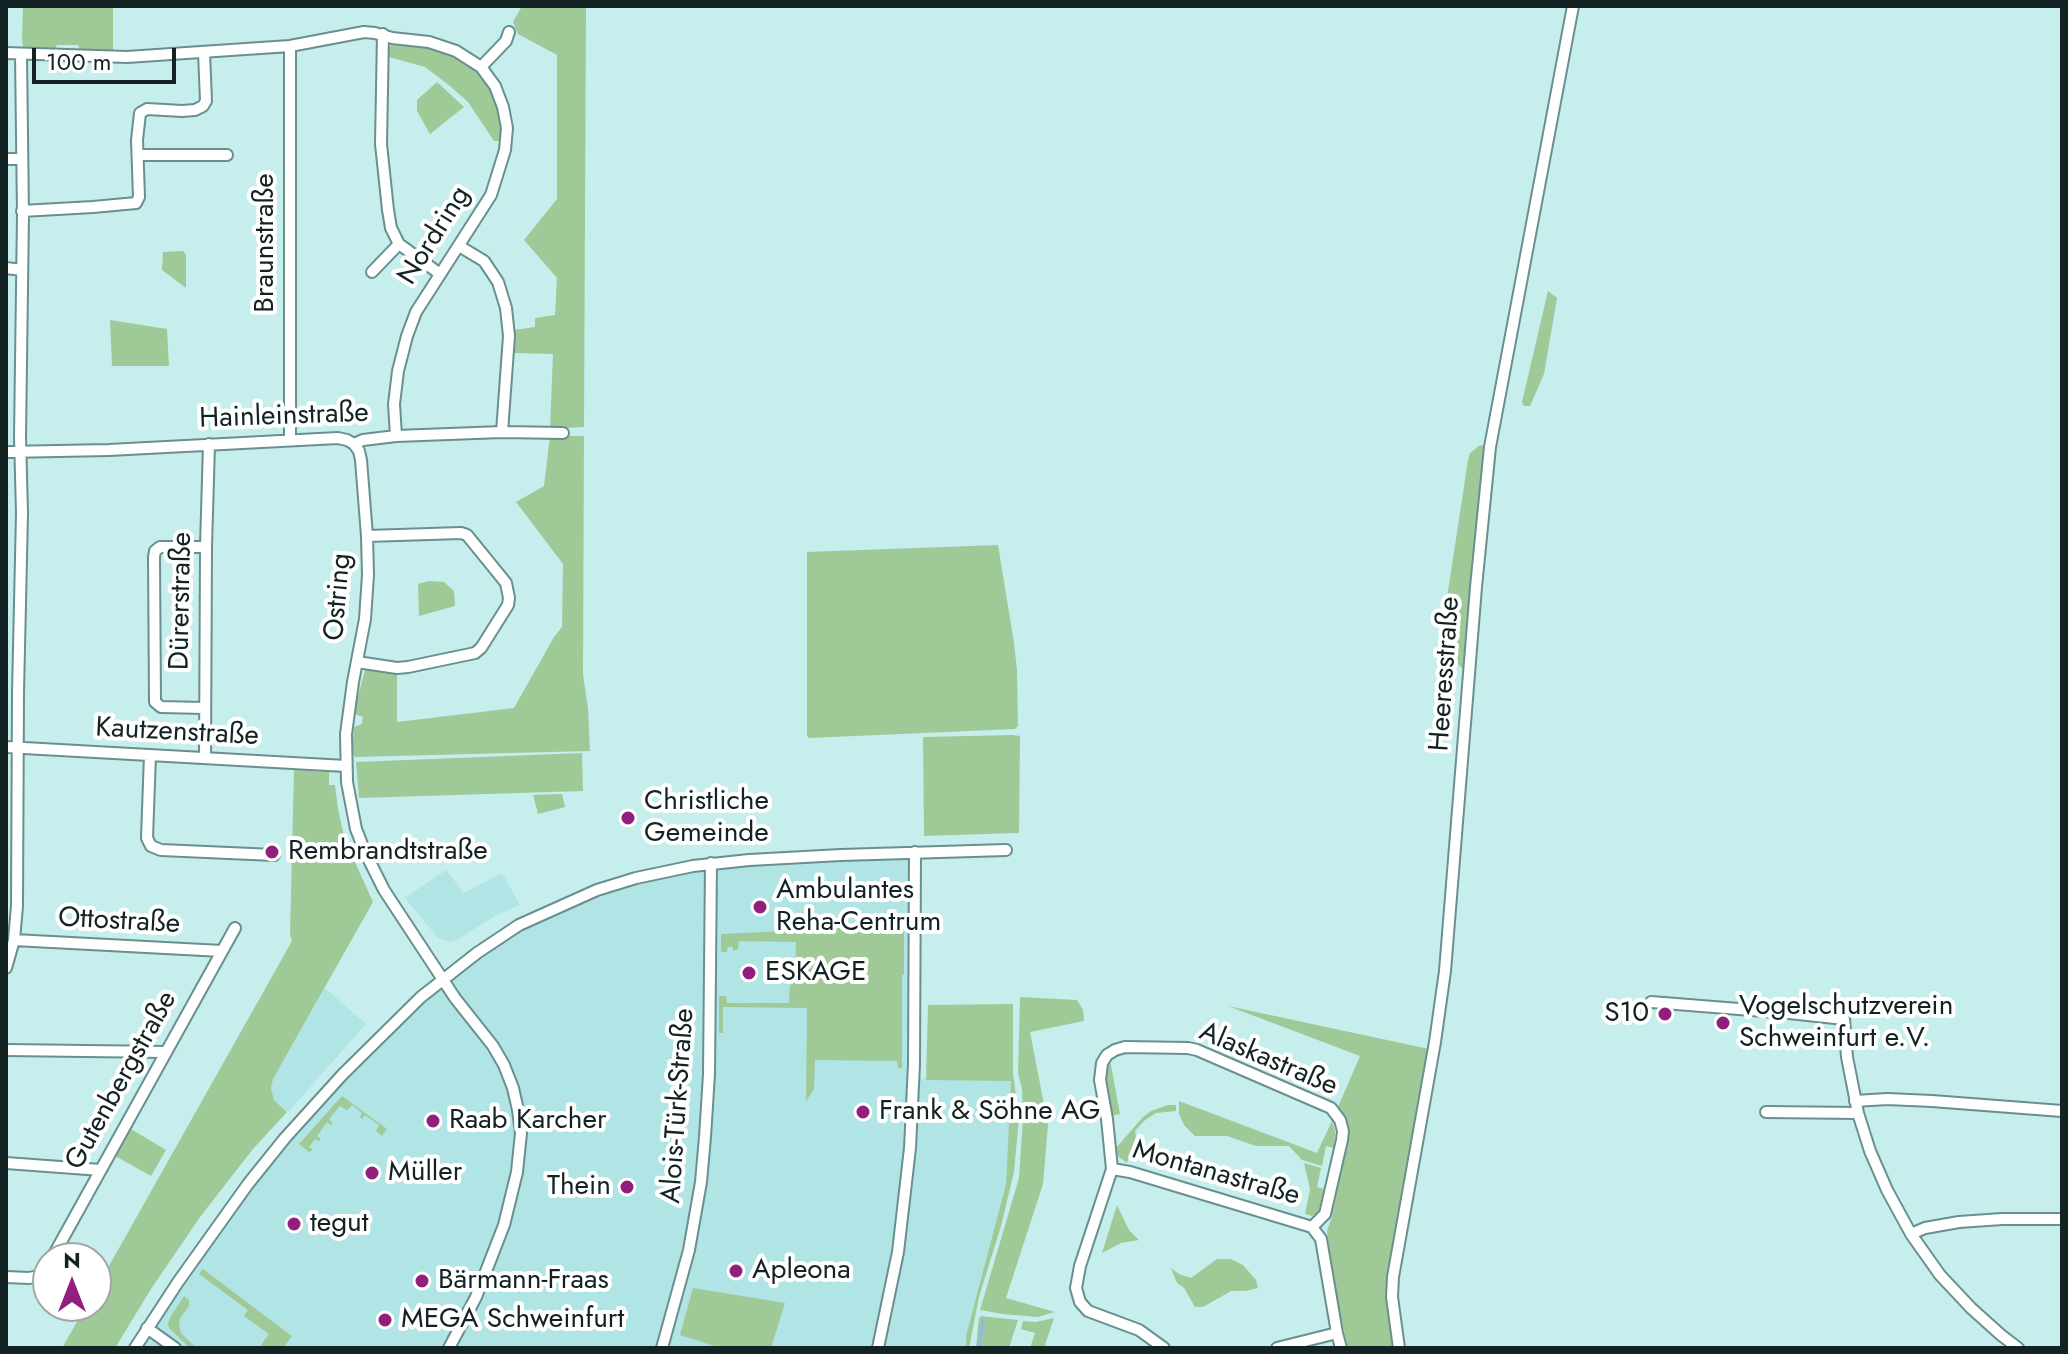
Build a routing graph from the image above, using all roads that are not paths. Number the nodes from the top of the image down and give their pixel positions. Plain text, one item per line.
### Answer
1 (1573, 6) edge
2 (509, 32) dead end
3 (383, 34) junction
4 (290, 46) junction
5 (204, 52) junction
6 (6, 53) edge
7 (21, 54) junction
8 (481, 67) junction
9 (138, 155) junction
10 (227, 155) dead end
11 (6, 159) edge
12 (22, 159) junction
13 (22, 211) junction
14 (399, 244) junction
15 (459, 246) junction
16 (6, 268) edge
17 (22, 270) junction
18 (372, 272) dead end
19 (440, 274) junction
20 (502, 432) junction
21 (563, 433) dead end
22 (396, 436) junction
23 (290, 440) junction
24 (209, 444) junction
25 (354, 444) junction
26 (20, 451) junction
27 (6, 452) edge
28 (367, 536) junction
29 (206, 547) junction
30 (6, 629) edge
31 (20, 629) junction
32 (357, 662) junction
33 (205, 708) junction
34 (6, 747) edge
35 (19, 748) junction
36 (150, 755) junction
37 (205, 758) junction
38 (346, 766) junction
39 (1006, 850) dead end
40 (915, 852) junction
41 (274, 855) dead end
42 (711, 863) junction
43 (12, 876) edge
44 (235, 928) dead end
45 (14, 940) junction
46 (222, 951) junction
47 (6, 968) edge
48 (443, 979) junction
49 (1651, 1002) dead end
50 (6, 1050) edge
51 (165, 1052) junction
52 (1855, 1101) junction
53 (2062, 1111) edge
54 (1766, 1112) dead end
55 (1858, 1113) junction
56 (6, 1163) edge
57 (1112, 1169) junction
58 (101, 1170) junction
59 (2062, 1219) edge
60 (1310, 1226) junction
61 (1911, 1234) junction
62 (61, 1242) edge
63 (6, 1277) edge
64 (32, 1277) edge
65 (147, 1328) junction
66 (1337, 1333) junction
67 (135, 1348) edge
68 (175, 1348) edge
69 (449, 1348) edge
70 (662, 1348) edge
71 (878, 1348) edge
72 (1164, 1348) edge
73 (1277, 1348) edge
74 (1341, 1348) edge
75 (1399, 1348) edge
76 (2018, 1348) edge

1 - 75 street, Heeresstraße
2 - 8 street
3 - 4 street
3 - 8 street
3 - 14 street
4 - 5 street
4 - 23 street, Braunstraße
5 - 7 street
5 - 9 street
6 - 7 street
7 - 12 street
8 - 15 street, Nordring
9 - 10 street
9 - 13 street
11 - 12 street
12 - 13 street
13 - 17 street
14 - 18 street
14 - 19 street
15 - 19 street, Nordring
15 - 20 street
16 - 17 street
17 - 26 street
19 - 22 street, Nordring
20 - 21 street, Hainleinstraße
20 - 22 street, Hainleinstraße
22 - 25 street, Hainleinstraße
23 - 24 street, Hainleinstraße
23 - 25 street, Hainleinstraße
24 - 26 street, Hainleinstraße
24 - 29 street, Dürerstraße
25 - 28 street, Ostring
26 - 27 street, Hainleinstraße
26 - 31 street
28 - 32 street, Ostring
28 - 32 street, Ostring
29 - 33 street, Dürerstraße
29 - 33 street
30 - 31 street
31 - 35 street
32 - 38 street, Ostring
33 - 37 street, Dürerstraße
34 - 35 street, Kautzenstraße
35 - 36 street, Kautzenstraße
35 - 43 street
36 - 37 street, Kautzenstraße
36 - 41 street
37 - 38 street, Kautzenstraße
38 - 48 street, Ostring
39 - 40 street
40 - 42 street
40 - 71 street
42 - 48 street
42 - 70 street, Alois-Türk-Straße
43 - 45 street
44 - 46 street, Gutenbergstraße
45 - 46 street, Ottostraße
45 - 47 street
46 - 51 street, Gutenbergstraße
48 - 65 street
48 - 69 street, Ostring
49 - 52 street
50 - 51 street
51 - 58 street, Gutenbergstraße
52 - 53 street
52 - 55 street
54 - 55 street
55 - 61 street
56 - 58 street
57 - 60 street, Montanastraße
57 - 60 street, Alaskastraße
57 - 72 street
58 - 62 street, Gutenbergstraße
59 - 61 street
60 - 66 street
61 - 76 street
63 - 64 street
65 - 67 street
65 - 68 street
66 - 73 street
66 - 74 street

